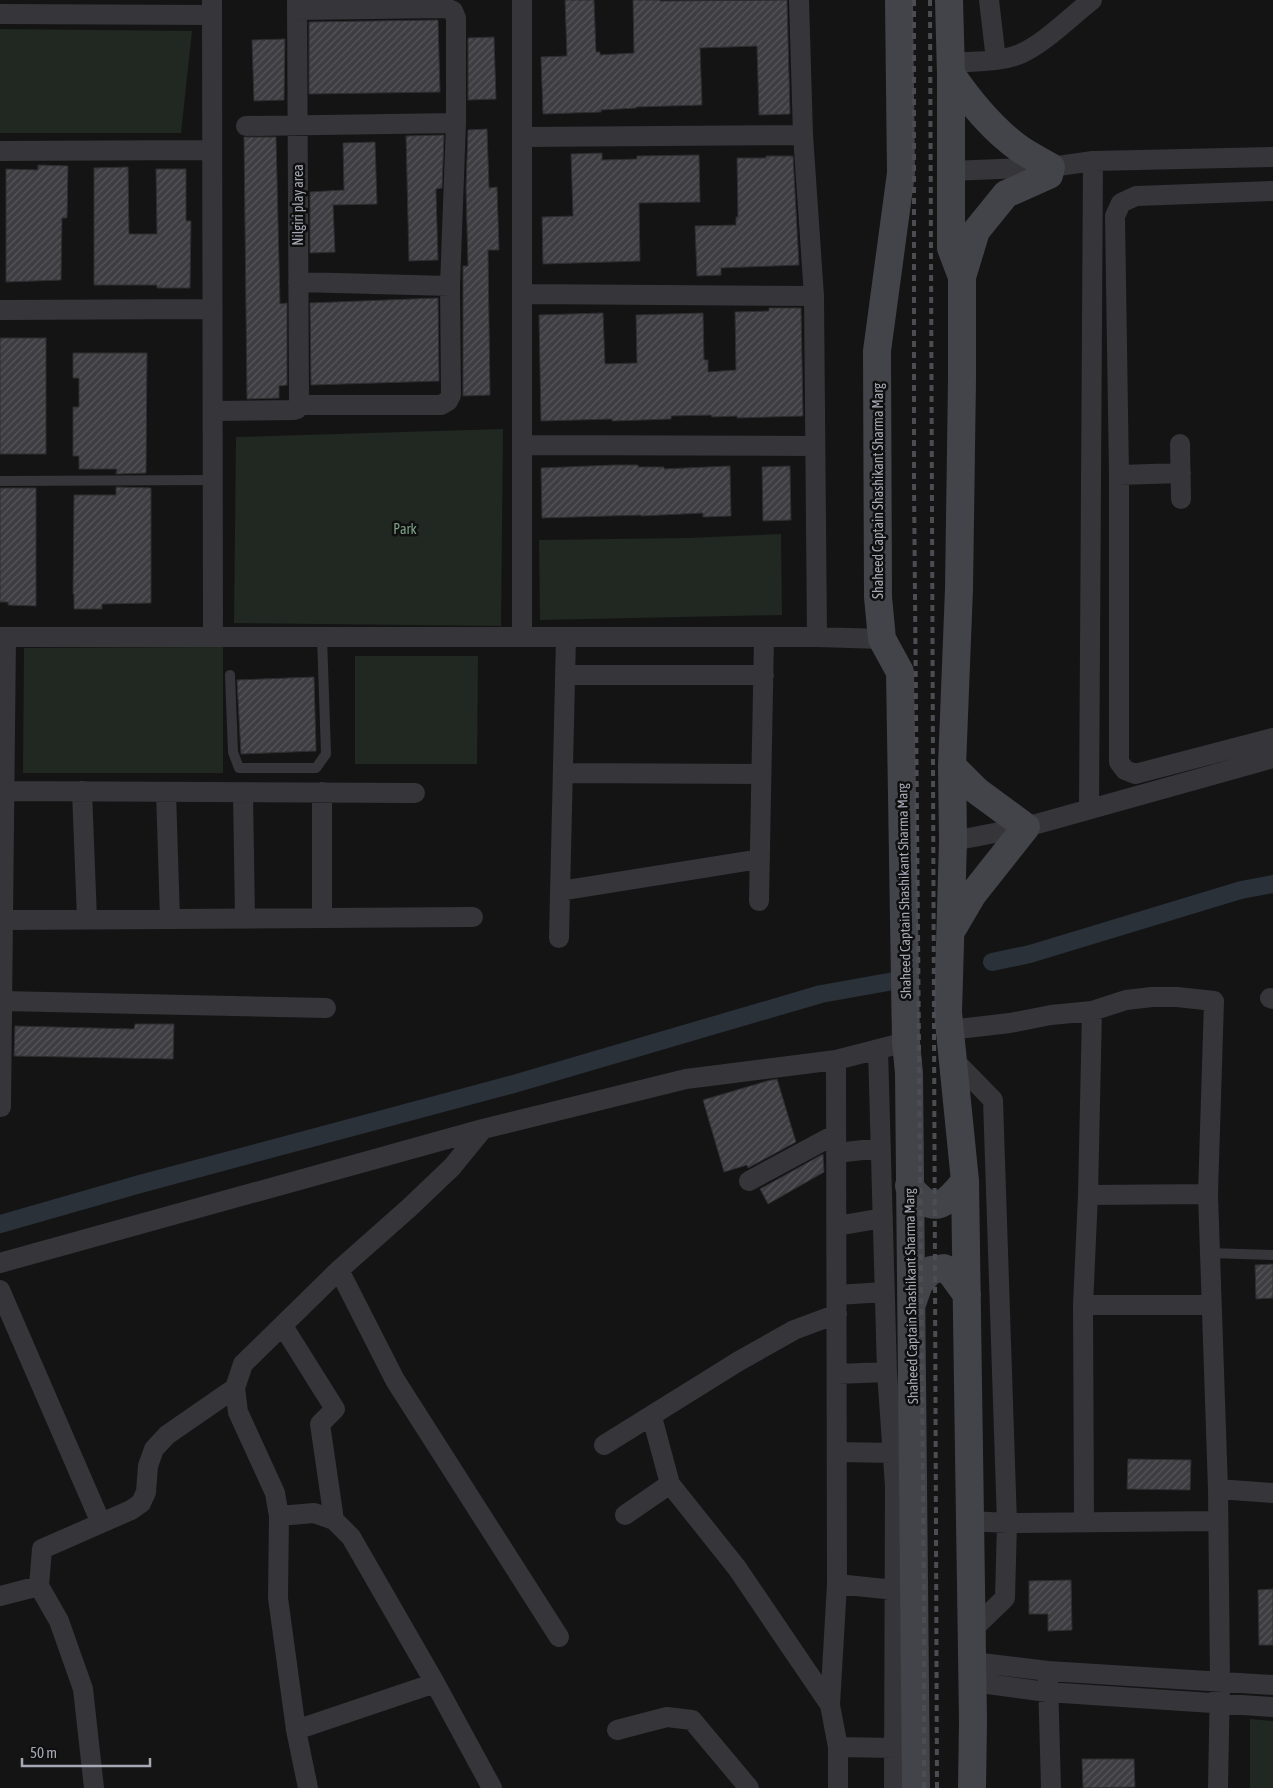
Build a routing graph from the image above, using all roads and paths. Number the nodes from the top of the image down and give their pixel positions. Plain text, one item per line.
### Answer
1 (522, 0) edge
2 (799, 0) edge
3 (899, 0) edge
4 (949, 0) edge
5 (989, 0) edge
6 (1092, 0) edge
7 (297, 5) edge
8 (212, 8) edge
9 (0, 14) edge
10 (996, 60) junction
11 (951, 68) junction
12 (456, 123) junction
13 (246, 126) dead end
14 (297, 126) junction
15 (804, 135) junction
16 (522, 137) junction
17 (212, 150) junction
18 (0, 151) edge
19 (1273, 157) edge
20 (1093, 161) junction
21 (1051, 166) junction
22 (950, 171) junction
23 (1273, 191) edge
24 (962, 277) junction
25 (298, 282) junction
26 (450, 286) junction
27 (522, 294) junction
28 (814, 296) junction
29 (212, 309) junction
30 (0, 310) edge
31 (298, 407) junction
32 (213, 411) junction
33 (1180, 444) dead end
34 (522, 445) junction
35 (815, 446) junction
36 (1181, 473) junction
37 (1119, 475) junction
38 (213, 480) junction
39 (0, 481) edge
40 (1181, 499) dead end
41 (3, 637) edge
42 (213, 637) junction
43 (322, 637) junction
44 (522, 637) junction
45 (566, 637) junction
46 (764, 637) junction
47 (817, 637) junction
48 (882, 639) junction
49 (230, 675) dead end
50 (565, 675) junction
51 (764, 675) junction
52 (1273, 738) edge
53 (1273, 758) edge
54 (952, 766) junction
55 (563, 773) junction
56 (762, 774) junction
57 (5, 791) junction
58 (82, 791) junction
59 (166, 792) junction
60 (242, 792) junction
61 (322, 792) junction
62 (414, 793) dead end
63 (1089, 808) junction
64 (1026, 827) junction
65 (953, 841) junction
66 (760, 859) junction
67 (560, 890) junction
68 (759, 901) dead end
69 (473, 917) dead end
70 (245, 918) junction
71 (322, 918) junction
72 (170, 919) junction
73 (3, 920) junction
74 (87, 920) junction
75 (559, 938) dead end
76 (950, 939) junction
77 (2, 1001) junction
78 (326, 1008) dead end
79 (1092, 1012) junction
80 (948, 1021) junction
81 (906, 1042) junction
82 (878, 1049) junction
83 (952, 1058) junction
84 (836, 1060) junction
85 (2, 1107) dead end
86 (483, 1128) junction
87 (836, 1144) junction
88 (881, 1148) junction
89 (965, 1180) junction
90 (749, 1181) dead end
91 (910, 1186) junction
92 (1208, 1194) junction
93 (1088, 1195) junction
94 (883, 1218) junction
95 (836, 1226) junction
96 (1210, 1253) junction
97 (1273, 1255) edge
98 (0, 1263) edge
99 (339, 1270) junction
100 (0, 1290) edge
101 (885, 1292) junction
102 (967, 1295) junction
103 (837, 1305) junction
104 (911, 1305) junction
105 (1083, 1305) junction
106 (1211, 1305) junction
107 (283, 1326) junction
108 (888, 1372) junction
109 (837, 1374) junction
110 (235, 1388) junction
111 (652, 1417) junction
112 (604, 1445) dead end
113 (838, 1452) junction
114 (893, 1454) junction
115 (670, 1484) junction
116 (1218, 1489) junction
117 (1273, 1493) edge
118 (625, 1515) dead end
119 (279, 1516) junction
120 (334, 1520) junction
121 (970, 1521) junction
122 (1084, 1521) junction
123 (1217, 1521) junction
124 (101, 1523) junction
125 (1007, 1523) junction
126 (837, 1584) junction
127 (39, 1586) junction
128 (895, 1590) junction
129 (0, 1596) edge
130 (972, 1630) junction
131 (559, 1637) dead end
132 (1048, 1671) junction
133 (973, 1672) junction
134 (1220, 1681) junction
135 (435, 1683) junction
136 (1273, 1684) edge
137 (1047, 1692) junction
138 (1219, 1704) junction
139 (830, 1705) junction
140 (1273, 1707) edge
141 (973, 1721) junction
142 (916, 1727) junction
143 (296, 1730) junction
144 (617, 1730) dead end
145 (838, 1747) junction
146 (895, 1748) junction
147 (94, 1788) edge
148 (308, 1788) edge
149 (492, 1788) edge
150 (749, 1788) edge
151 (838, 1788) edge
152 (894, 1788) edge
153 (916, 1788) edge
154 (931, 1788) edge
155 (950, 1788) edge
156 (972, 1788) edge
157 (1051, 1788) edge
158 (1218, 1788) edge

1 - 16 street
2 - 15 street
3 - 48 main road, Shaheed Captain Shashikant Sharma Marg
4 - 11 main road
5 - 10 street
6 - 10 street
7 - 12 street
7 - 14 street, Nilgiri play area
8 - 9 street
8 - 17 street
10 - 11 street
11 - 21 main road
11 - 22 main road
12 - 14 street
12 - 26 street
13 - 14 street
14 - 25 street, Nilgiri play area
15 - 16 street
15 - 28 street
16 - 27 street
17 - 18 street
17 - 29 street
19 - 20 street
20 - 21 street
20 - 63 street
21 - 22 street
21 - 24 main road
22 - 24 main road
23 - 37 street
24 - 54 main road
25 - 26 street
25 - 31 street, Nilgiri play area
26 - 31 street
27 - 28 street
27 - 34 street
28 - 35 street
29 - 30 street
29 - 32 street
31 - 32 street
32 - 38 street
33 - 36 street
34 - 35 street
34 - 44 street
35 - 47 street
36 - 37 street
36 - 40 street
37 - 52 street
38 - 39 lane
38 - 42 street
41 - 42 street
41 - 57 street
42 - 43 street
43 - 44 street
43 - 49 lane
44 - 45 street
45 - 46 street
45 - 50 street
46 - 47 street
46 - 51 street
47 - 48 street
48 - 81 main road, Shaheed Captain Shashikant Sharma Marg
50 - 51 street
50 - 55 street
51 - 56 street
53 - 63 street
54 - 64 main road
54 - 65 main road
55 - 56 street
55 - 67 street
56 - 66 street
57 - 58 street
57 - 73 street
58 - 59 street
58 - 74 street
59 - 60 street
59 - 72 street
60 - 61 street
60 - 70 street
61 - 62 street
61 - 71 street
63 - 64 street
64 - 65 street
64 - 76 main road
65 - 76 main road
66 - 67 street
66 - 68 street
67 - 75 street
69 - 71 street
70 - 71 street
70 - 72 street
72 - 74 street
73 - 74 street
73 - 77 street
76 - 80 main road
77 - 78 street
77 - 85 street
79 - 80 street
79 - 92 street
79 - 93 street
80 - 83 main road
81 - 82 street
81 - 91 main road, Shaheed Captain Shashikant Sharma Marg
82 - 84 street
82 - 88 street
83 - 89 main road
83 - 125 street
84 - 86 street
84 - 87 street
86 - 98 street
86 - 99 street
87 - 88 street
87 - 90 street
87 - 95 street
88 - 94 street
89 - 91 main road
89 - 102 main road
91 - 104 main road, Shaheed Captain Shashikant Sharma Marg
92 - 93 street
92 - 96 street
93 - 105 street
94 - 95 street
94 - 101 street
95 - 103 street
96 - 97 lane
96 - 106 street
99 - 107 street
99 - 131 street
100 - 124 street
101 - 103 street
101 - 108 street
102 - 104 main road
102 - 121 main road
103 - 109 street
103 - 111 street
104 - 142 main road, Shaheed Captain Shashikant Sharma Marg
105 - 106 street
105 - 122 street
106 - 116 street
107 - 110 street
107 - 120 street
108 - 109 street
108 - 114 street
109 - 113 street
110 - 119 street
110 - 124 street
111 - 112 street
111 - 115 street
113 - 114 street
113 - 126 street
114 - 128 street
115 - 118 street
115 - 139 street
116 - 117 street
116 - 123 street
119 - 120 street
119 - 143 street
120 - 135 street
121 - 125 street
121 - 130 main road
122 - 123 street
122 - 125 street
123 - 134 street
124 - 127 street
125 - 130 street
126 - 128 street
126 - 139 street
127 - 129 street
127 - 147 street
128 - 146 street
130 - 133 main road
132 - 133 street
132 - 134 street
132 - 137 street
133 - 137 street
133 - 141 main road
134 - 136 street
134 - 138 street
135 - 143 street
135 - 149 street
137 - 138 street
137 - 157 street
138 - 140 street
138 - 158 street
139 - 145 street
141 - 155 main road
141 - 156 main road
142 - 153 main road, Shaheed Captain Shashikant Sharma Marg
142 - 154 main road
143 - 148 street
144 - 150 street
145 - 146 street
145 - 151 street
146 - 152 street

